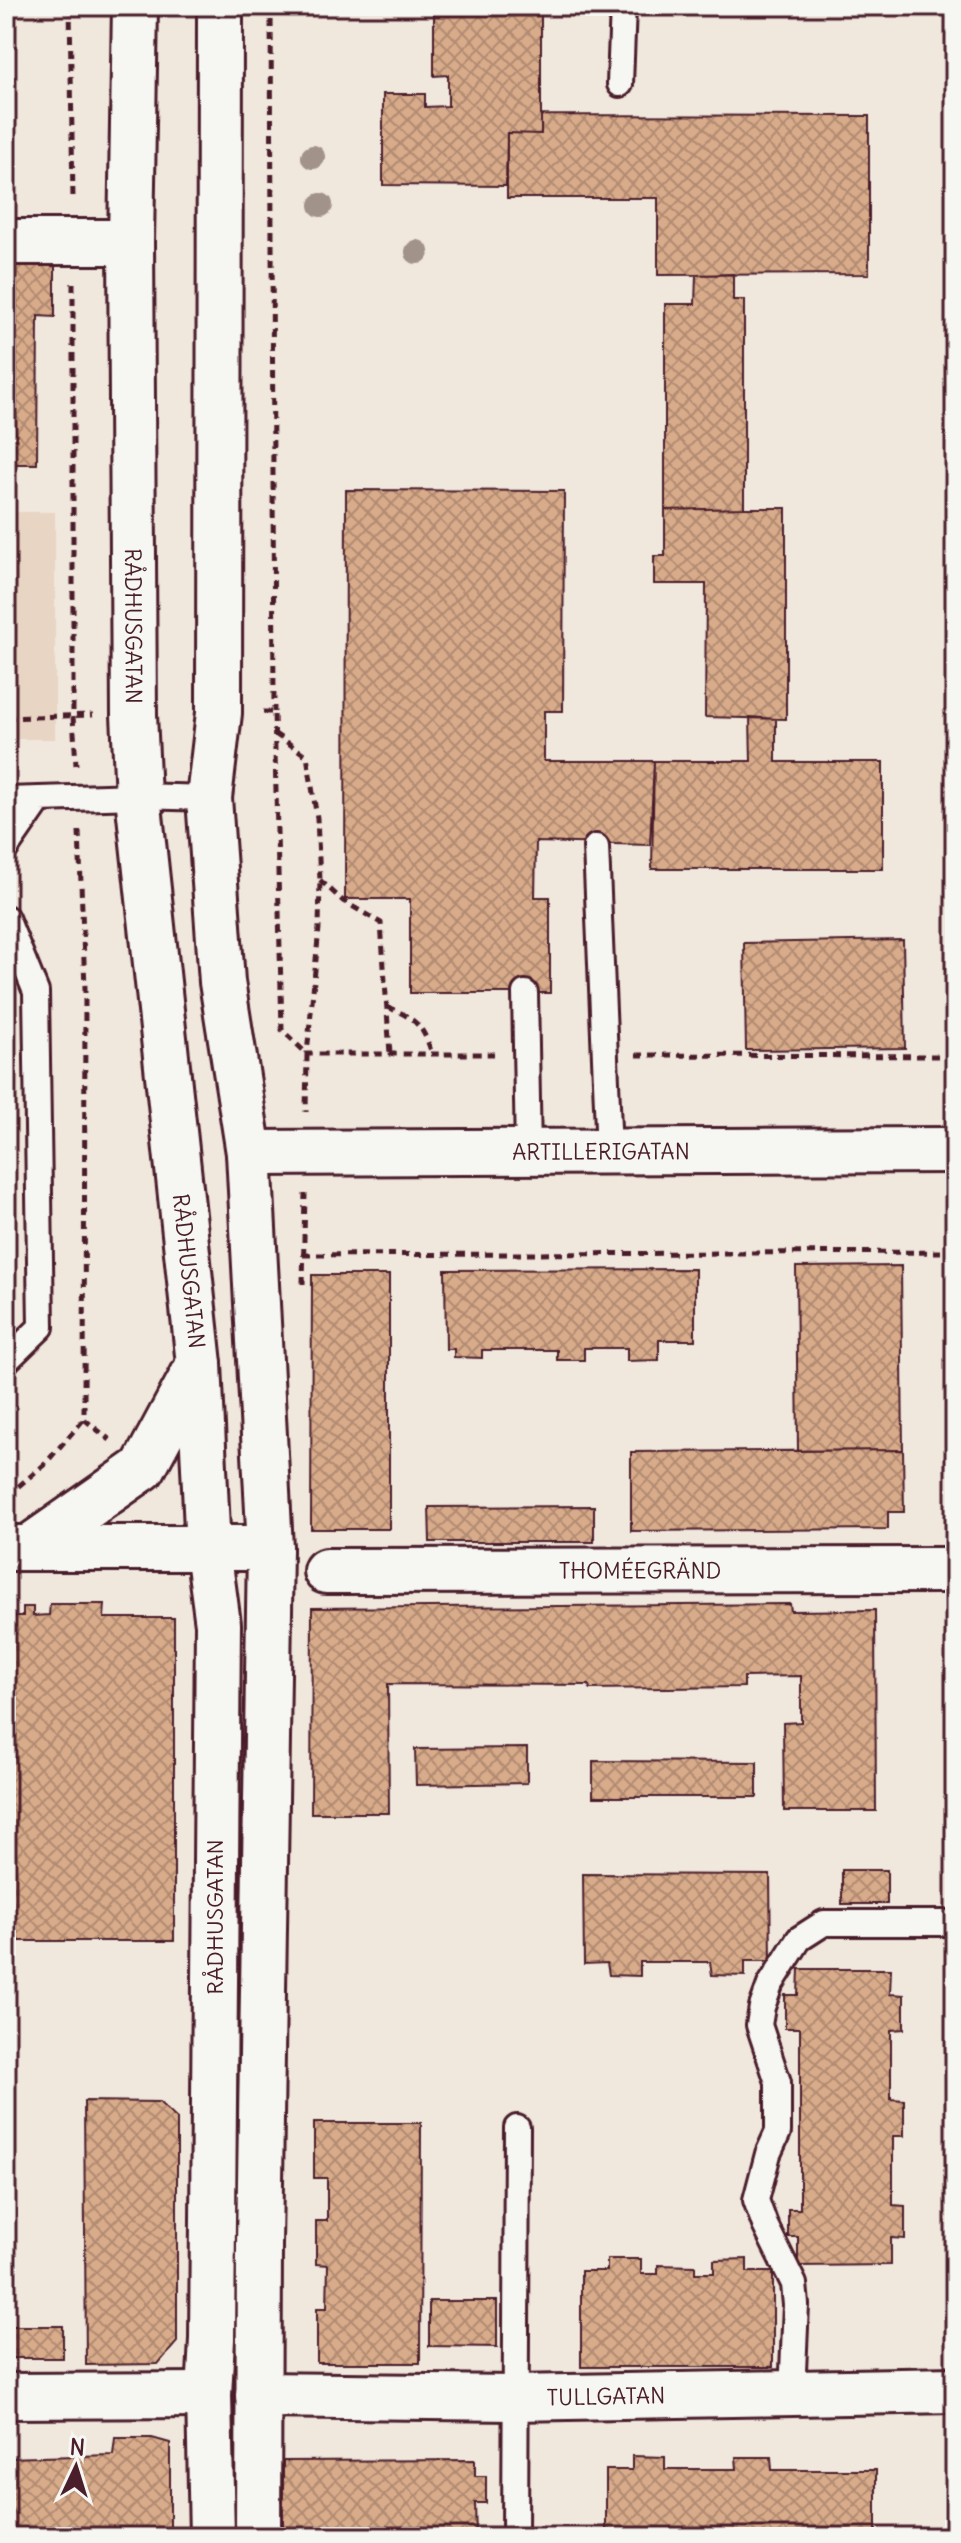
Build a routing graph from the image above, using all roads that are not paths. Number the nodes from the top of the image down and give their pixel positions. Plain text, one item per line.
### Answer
1 (135, 6) edge
2 (220, 6) edge
3 (623, 6) edge
4 (620, 84) dead end
5 (6, 242) edge
6 (131, 242) junction
7 (138, 796) junction
8 (209, 798) junction
9 (40, 799) junction
10 (6, 800) edge
11 (596, 847) dead end
12 (6, 848) edge
13 (6, 918) edge
14 (525, 993) dead end
15 (955, 1150) edge
16 (528, 1152) junction
17 (609, 1152) junction
18 (249, 1153) junction
19 (6, 1361) edge
20 (199, 1364) junction
21 (18, 1547) edge
22 (270, 1548) junction
23 (208, 1550) junction
24 (955, 1570) edge
25 (326, 1571) dead end
26 (955, 1923) edge
27 (517, 2128) dead end
28 (955, 2390) edge
29 (792, 2393) junction
30 (209, 2395) junction
31 (258, 2395) junction
32 (6, 2396) edge
33 (514, 2398) junction
34 (212, 2537) edge
35 (258, 2537) edge
36 (515, 2537) edge

1 - 6 main road, RÅDHUSGATAN
2 - 8 main road
3 - 4 lane
5 - 6 main road
6 - 7 main road, RÅDHUSGATAN
7 - 8 lane
7 - 9 lane
7 - 20 main road, RÅDHUSGATAN
8 - 18 main road
9 - 10 lane
9 - 12 lane
11 - 17 lane
13 - 19 lane
14 - 16 lane
15 - 17 main road, ARTILLERIGATAN
16 - 17 main road, ARTILLERIGATAN
16 - 18 main road, ARTILLERIGATAN
18 - 22 main road
20 - 21 main road
20 - 23 main road, RÅDHUSGATAN
21 - 23 main road
22 - 23 main road
22 - 31 main road
23 - 30 main road, RÅDHUSGATAN
24 - 25 main road, THOMÉEGRÄND
26 - 29 lane
27 - 33 lane
28 - 29 main road, TULLGATAN
29 - 33 main road, TULLGATAN
30 - 32 main road
30 - 34 main road, RÅDHUSGATAN
31 - 33 main road, TULLGATAN
31 - 35 main road
33 - 36 lane

